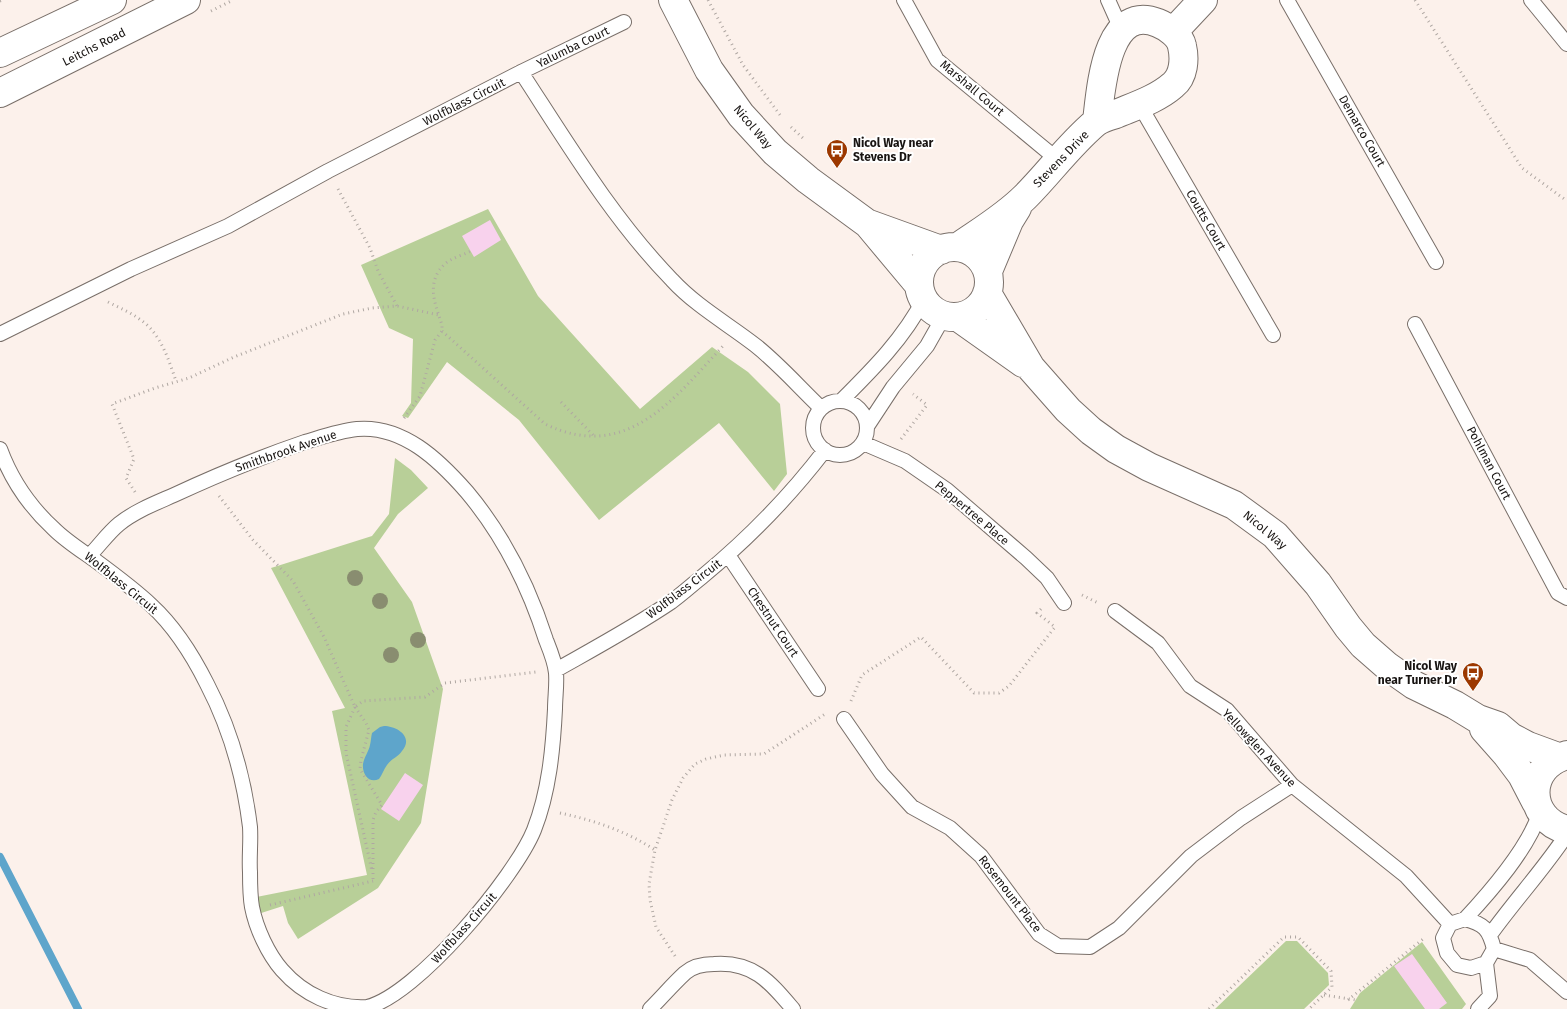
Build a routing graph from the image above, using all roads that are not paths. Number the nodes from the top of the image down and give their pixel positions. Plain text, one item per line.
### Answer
1 (112, 0) edge
2 (186, 0) edge
3 (673, 0) edge
4 (904, 0) edge
5 (1108, 0) edge
6 (1203, 0) edge
7 (1287, 0) edge
8 (1531, 0) edge
9 (624, 22) dead end
10 (1121, 29) junction
11 (1173, 32) junction
12 (1567, 44) edge
13 (0, 53) edge
14 (521, 72) junction
15 (0, 93) edge
16 (1139, 104) junction
17 (1097, 121) junction
18 (1058, 160) junction
19 (1025, 197) junction
20 (868, 224) junction
21 (950, 248) junction
22 (1436, 262) dead end
23 (988, 282) junction
24 (936, 304) junction
25 (1414, 324) dead end
26 (0, 334) edge
27 (1273, 335) dead end
28 (1031, 368) junction
29 (842, 400) junction
30 (821, 408) junction
31 (868, 425) junction
32 (863, 443) junction
33 (0, 449) edge
34 (825, 450) junction
35 (728, 555) junction
36 (89, 556) junction
37 (1060, 597) road end
38 (1567, 598) edge
39 (1115, 610) dead end
40 (556, 670) junction
41 (818, 689) dead end
42 (844, 719) road end
43 (1478, 720) junction
44 (1563, 756) edge
45 (1292, 785) junction
46 (1538, 807) junction
47 (1567, 830) edge
48 (1567, 834) edge
49 (1446, 919) junction
50 (1464, 919) junction
51 (1490, 935) junction
52 (1494, 949) junction
53 (1486, 963) junction
54 (1567, 992) edge
55 (346, 1009) edge
56 (650, 1009) edge
57 (793, 1009) edge
58 (1478, 1009) edge

1 - 13 street
2 - 15 street, Leitchs Road
3 - 20 street, Nicol Way
4 - 18 lane, Marshall Court
5 - 10 lane
6 - 11 street
7 - 22 lane, Demarco Court
8 - 12 lane
9 - 14 lane, Yalumba Court
10 - 11 street
10 - 17 street, Stevens Drive
11 - 16 street, Stevens Drive
14 - 26 lane, Wolfblass Circuit
14 - 30 lane
16 - 17 street, Stevens Drive
16 - 27 lane, Coutts Court
17 - 18 street, Stevens Drive
18 - 19 street, Stevens Drive
19 - 21 street, Stevens Drive
19 - 23 street, Stevens Drive
20 - 21 street, Nicol Way
20 - 24 street, Nicol Way
21 - 23 street
21 - 24 street
23 - 24 street
23 - 28 street, Nicol Way
24 - 28 street, Nicol Way
24 - 29 lane
24 - 31 lane
25 - 38 lane, Pohlman Court
28 - 43 street, Nicol Way
29 - 30 lane
29 - 31 lane
30 - 34 lane
31 - 32 lane
32 - 34 lane
32 - 37 lane, Peppertree Place
33 - 36 lane, Wolfblass Circuit
34 - 35 lane, Wolfblass Circuit
35 - 40 lane, Wolfblass Circuit
35 - 41 lane, Chestnut Court
36 - 40 lane, Smithbrook Avenue
36 - 55 lane, Wolfblass Circuit
39 - 45 lane, Yellowglen Avenue
40 - 55 lane, Wolfblass Circuit
42 - 45 lane, Rosemount Place
43 - 44 street, Nicol Way
43 - 46 street, Nicol Way
44 - 46 street
45 - 49 lane, Yellowglen Avenue
46 - 47 street
46 - 50 lane
48 - 51 lane
49 - 50 lane
49 - 53 lane
50 - 51 lane
51 - 52 lane
52 - 53 lane
52 - 54 lane
53 - 58 lane
56 - 57 lane

